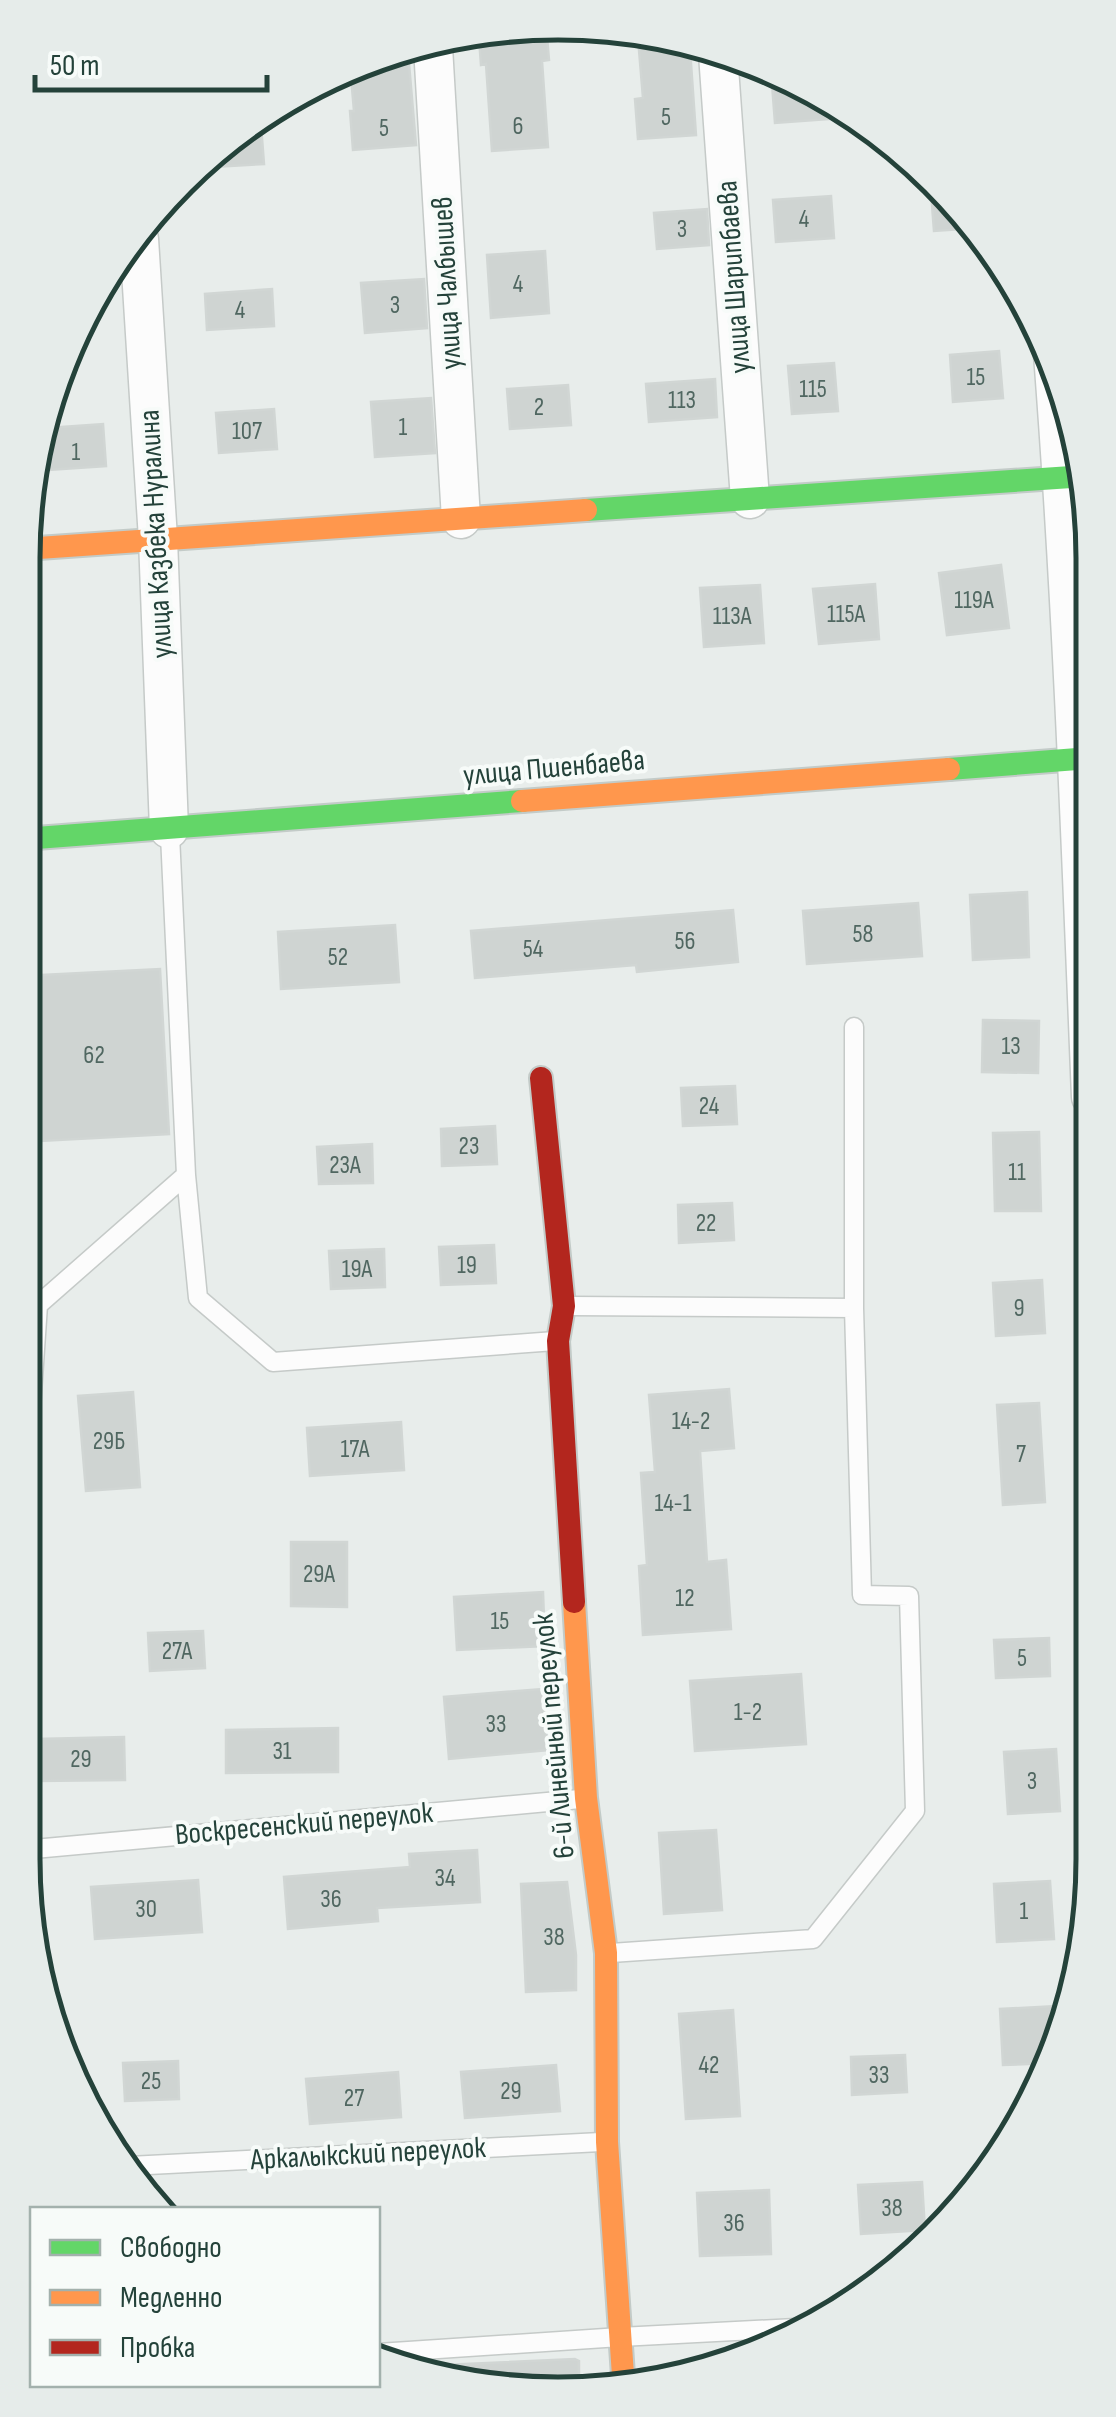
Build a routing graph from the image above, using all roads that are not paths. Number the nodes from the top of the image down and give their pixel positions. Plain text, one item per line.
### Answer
1 (433, 56) edge
2 (719, 65) edge
3 (140, 253) edge
4 (1070, 477) edge
5 (750, 499) junction
6 (461, 519) junction
7 (158, 539) junction
8 (40, 547) edge
9 (1076, 760) edge
10 (170, 829) junction
11 (40, 838) edge
12 (854, 1026) dead end
13 (542, 1078) dead end
14 (186, 1175) junction
15 (40, 1303) edge
16 (564, 1306) junction
17 (854, 1308) junction
18 (558, 1341) junction
19 (586, 1798) junction
20 (40, 1848) edge
21 (606, 1953) junction
22 (607, 2142) junction
23 (141, 2165) edge
24 (776, 2329) edge
25 (620, 2337) junction
26 (397, 2352) edge
27 (623, 2373) edge

1 - 6 street, улица Чалбышев
2 - 5 street, улица Шарипбаева
3 - 7 street, улица Казбека Нуралина
4 - 5 street
5 - 6 street
6 - 7 street
7 - 8 street
7 - 10 street, улица Казбека Нуралина
9 - 10 street, улица Пшенбаева
10 - 11 street, улица Пшенбаева
10 - 14 lane
12 - 17 lane
13 - 16 street, 6-й Линейный переулок
14 - 15 lane
14 - 18 lane
16 - 17 lane
16 - 18 street, 6-й Линейный переулок
17 - 21 lane
18 - 19 street, 6-й Линейный переулок
19 - 20 lane, Воскресенский переулок
19 - 21 street, 6-й Линейный переулок
21 - 22 street, 6-й Линейный переулок
22 - 23 lane, Аркалыкский переулок
22 - 25 street, 6-й Линейный переулок
24 - 25 lane
25 - 26 lane
25 - 27 street, 6-й Линейный переулок

